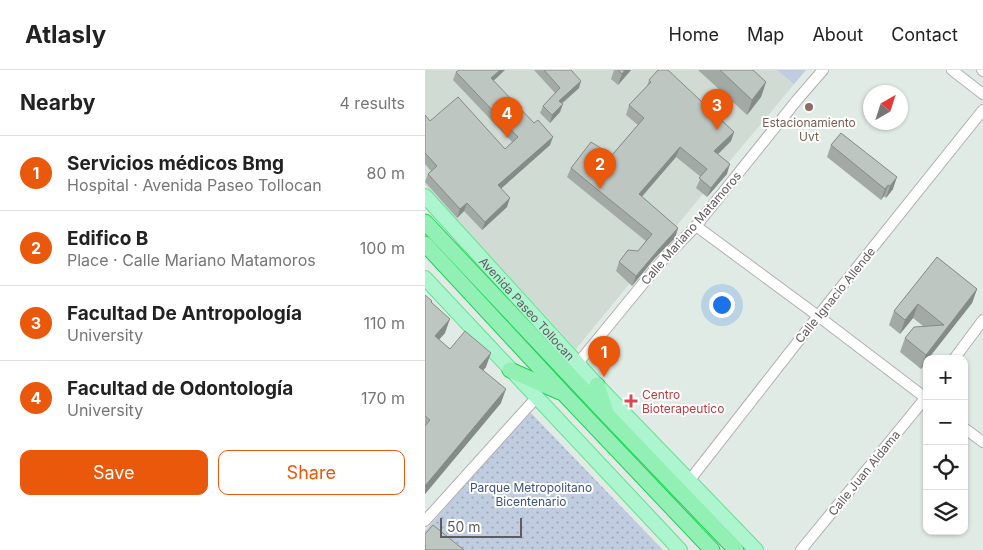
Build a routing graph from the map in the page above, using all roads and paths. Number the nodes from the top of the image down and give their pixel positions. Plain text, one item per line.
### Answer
1 (823, 70) edge
2 (952, 70) edge
3 (983, 94) edge
4 (983, 110) edge
5 (425, 196) edge
6 (425, 222) edge
7 (696, 226) junction
8 (425, 244) edge
9 (425, 278) edge
10 (818, 316) junction
11 (983, 320) edge
12 (957, 355) edge
13 (578, 363) junction
14 (510, 370) junction
15 (597, 385) junction
16 (565, 395) junction
17 (923, 396) edge
18 (536, 398) junction
19 (924, 400) edge
20 (607, 415) junction
21 (968, 431) edge
22 (983, 442) edge
23 (689, 481) junction
24 (425, 521) edge
25 (680, 550) edge
26 (712, 550) edge
27 (736, 550) edge
28 (756, 550) edge
29 (801, 550) edge

1 - 7 street, Calle Mariano Matamoros
2 - 3 street
4 - 10 street, Calle Ignacio Allende
5 - 13 main road, Avenida Paseo Tollocan
6 - 20 highway, Avenida Paseo Tollocan
7 - 10 street
7 - 13 street, Calle Mariano Matamoros
8 - 16 highway
9 - 14 main road
10 - 17 street
10 - 23 street, Calle Ignacio Allende
11 - 12 street
13 - 15 main road, Avenida Paseo Tollocan
14 - 16 highway
14 - 18 main road
15 - 20 highway
15 - 23 main road, Avenida Paseo Tollocan
16 - 26 highway
18 - 24 street
18 - 25 main road
19 - 29 street, Calle Juan Aldama
20 - 27 highway, Avenida Paseo Tollocan
21 - 22 street
23 - 28 main road, Avenida Paseo Tollocan

